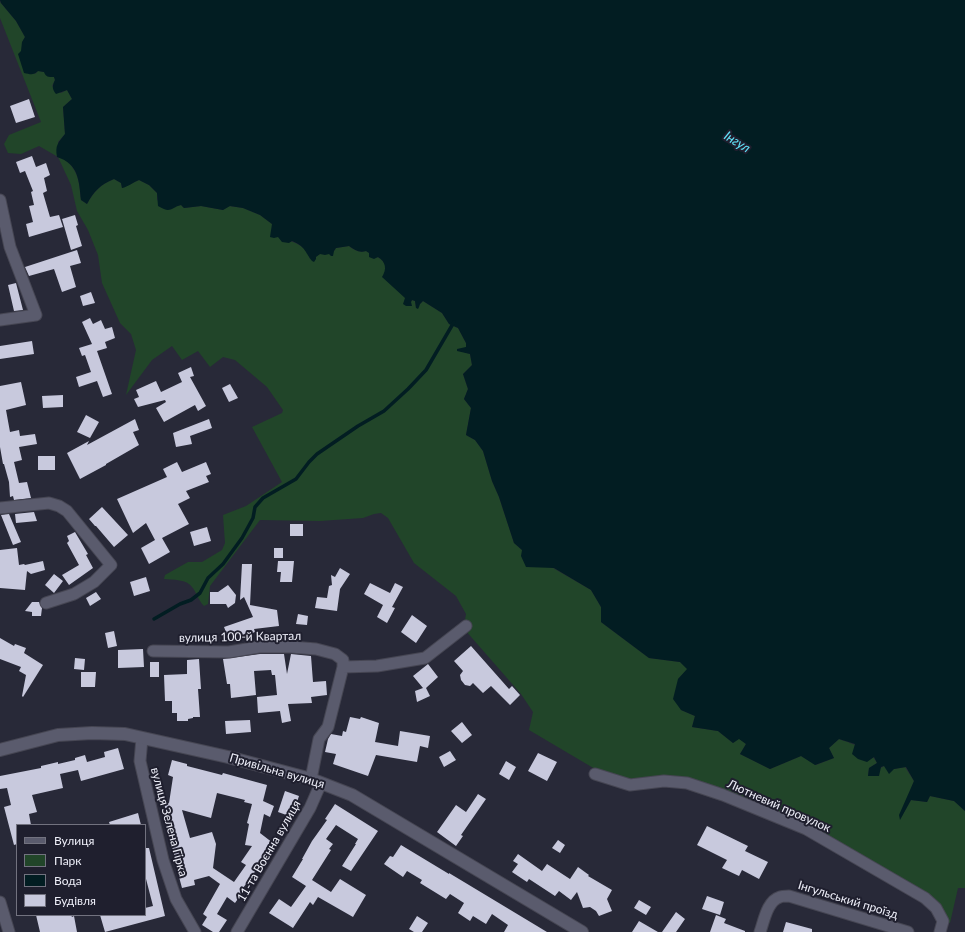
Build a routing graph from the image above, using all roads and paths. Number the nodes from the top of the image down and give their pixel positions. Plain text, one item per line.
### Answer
1 (0, 200) edge
2 (0, 320) edge
3 (0, 508) edge
4 (46, 603) dead end
5 (466, 626) dead end
6 (153, 651) dead end
7 (343, 667) junction
8 (142, 738) junction
9 (0, 750) edge
10 (595, 774) dead end
11 (316, 781) junction
12 (0, 902) edge
13 (9, 932) edge
14 (195, 932) edge
15 (237, 932) edge
16 (582, 932) edge
17 (760, 932) edge
18 (908, 932) edge
19 (940, 932) edge

1 - 2 street
3 - 4 street
5 - 7 street
6 - 7 street, вулиця 100-й Квартал
7 - 11 street
8 - 9 street, Привільна вулиця
8 - 11 street, Привільна вулиця
8 - 14 street, вулиця Зелена Гірка
10 - 19 street, Лютневий провулок
11 - 15 street, 11-та Воєнна вулиця
11 - 16 street, Привільна вулиця
12 - 13 street
17 - 18 street, Інгульський проїзд

